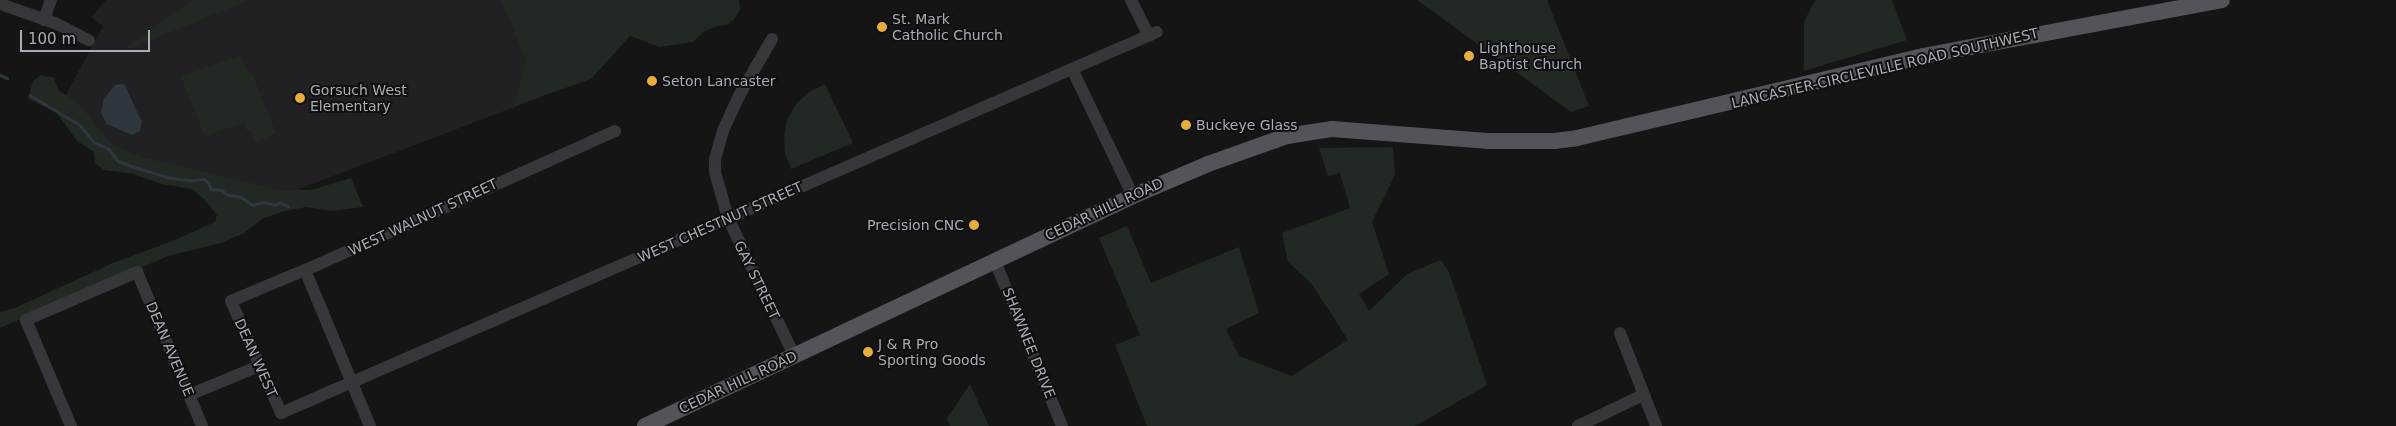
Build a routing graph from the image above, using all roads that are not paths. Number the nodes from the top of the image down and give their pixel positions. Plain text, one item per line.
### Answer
1 (51, 0) edge
2 (1131, 0) edge
3 (2222, 0) edge
4 (0, 4) edge
5 (44, 20) junction
6 (772, 38) dead end
7 (89, 40) dead end
8 (1072, 69) junction
9 (614, 131) dead end
10 (1602, 134) joint
11 (1133, 196) junction
12 (728, 218) junction
13 (995, 261) junction
14 (305, 270) junction
15 (231, 302) joint
16 (1620, 333) dead end
17 (794, 355) junction
18 (259, 366) junction
19 (353, 384) junction
20 (1643, 395) junction
21 (189, 396) junction
22 (283, 412) joint
23 (71, 426) edge
24 (202, 426) edge
25 (370, 426) edge
26 (645, 426) edge
27 (1062, 426) edge
28 (1578, 426) edge
29 (1656, 426) edge

1 - 5 street
2 - 8 street, WEST CHESTNUT STREET
3 - 10 main road, LANCASTER-CIRCLEVILLE ROAD SOUTHWEST
4 - 5 street
5 - 7 street
6 - 12 street, GAY STREET
8 - 11 street
8 - 12 street, WEST CHESTNUT STREET
9 - 14 street, WEST WALNUT STREET
10 - 11 main road, CEDAR HILL ROAD
11 - 13 main road, CEDAR HILL ROAD
12 - 17 street, GAY STREET
12 - 19 street, WEST CHESTNUT STREET
13 - 17 main road, CEDAR HILL ROAD
13 - 27 street, SHAWNEE DRIVE
14 - 15 street, WEST WALNUT STREET
14 - 19 street
15 - 18 street, DEAN WEST
16 - 20 street
17 - 26 main road, CEDAR HILL ROAD
18 - 21 street
18 - 22 street, DEAN WEST
19 - 22 street, WEST CHESTNUT STREET
19 - 25 street
20 - 28 street
20 - 29 street
21 - 23 street, DEAN AVENUE
21 - 24 street, DEAN AVENUE

